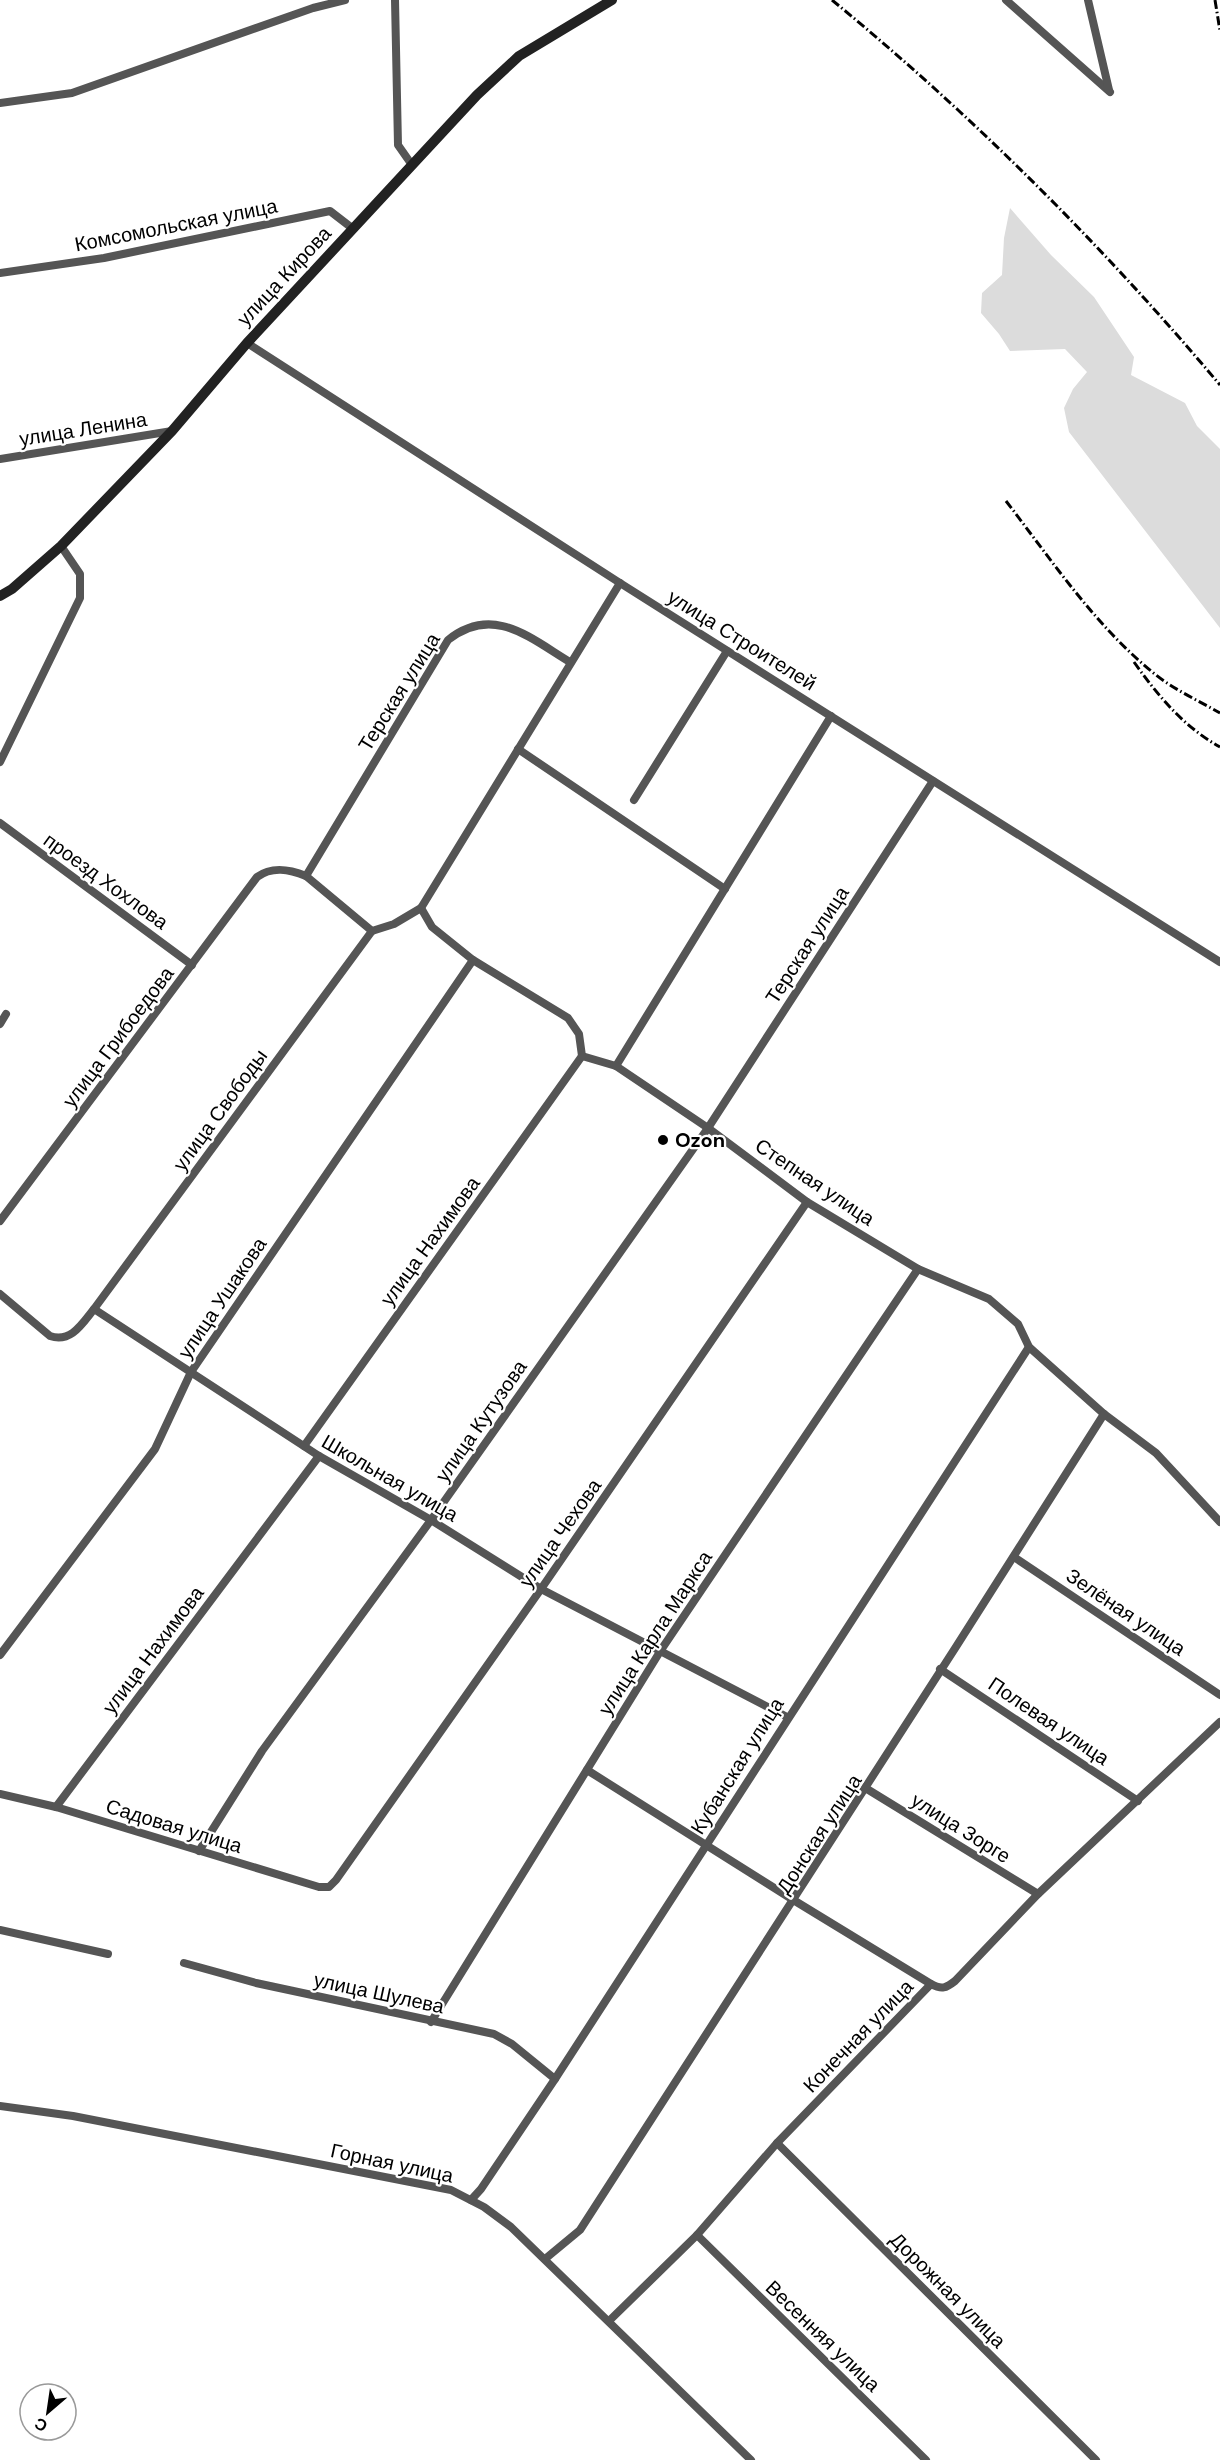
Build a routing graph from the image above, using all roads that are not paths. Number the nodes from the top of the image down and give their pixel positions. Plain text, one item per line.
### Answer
1 (345, 0) edge
2 (395, 0) edge
3 (612, 0) edge
4 (1006, 0) edge
5 (1088, 0) edge
6 (313, 4) edge
7 (0, 103) edge
8 (412, 165) junction
9 (352, 228) junction
10 (0, 273) edge
11 (247, 343) junction
12 (172, 431) junction
13 (0, 459) edge
14 (61, 546) junction
15 (620, 583) junction
16 (0, 596) edge
17 (728, 651) junction
18 (570, 662) junction
19 (831, 716) junction
20 (518, 749) junction
21 (0, 762) edge
22 (933, 781) junction
23 (634, 800) dead end
24 (0, 823) edge
25 (306, 876) junction
26 (725, 889) junction
27 (421, 908) junction
28 (372, 931) junction
29 (473, 960) junction
30 (1220, 962) edge
31 (192, 965) junction
32 (6, 1014) dead end
33 (0, 1024) edge
34 (582, 1056) junction
35 (616, 1066) junction
36 (708, 1128) junction
37 (807, 1202) junction
38 (0, 1221) edge
39 (918, 1269) junction
40 (0, 1294) edge
41 (94, 1309) junction
42 (1029, 1347) junction
43 (191, 1372) junction
44 (1104, 1414) junction
45 (304, 1446) junction
46 (319, 1456) junction
47 (431, 1520) junction
48 (1220, 1521) edge
49 (1014, 1557) junction
50 (542, 1588) junction
51 (661, 1650) junction
52 (0, 1655) edge
53 (940, 1669) junction
54 (1220, 1695) edge
55 (787, 1717) junction
56 (1220, 1722) edge
57 (587, 1770) junction
58 (867, 1789) junction
59 (0, 1794) edge
60 (1138, 1801) junction
61 (56, 1807) junction
62 (706, 1845) junction
63 (199, 1851) junction
64 (336, 1880) joint
65 (1038, 1894) junction
66 (795, 1901) junction
67 (0, 1930) edge
68 (108, 1954) dead end
69 (184, 1963) dead end
70 (931, 1984) junction
71 (431, 2022) junction
72 (555, 2079) junction
73 (0, 2106) edge
74 (777, 2143) junction
75 (471, 2200) junction
76 (697, 2235) junction
77 (545, 2259) junction
78 (609, 2322) junction
79 (751, 2460) edge
80 (926, 2460) edge
81 (1096, 2460) edge

1 - 6 street
2 - 8 street
3 - 8 main road, улица Кирова
4 - 5 street
6 - 7 street
8 - 9 main road, улица Кирова
9 - 10 street, Комсомольская улица
9 - 11 main road, улица Кирова
11 - 12 main road, улица Кирова
11 - 15 street, улица Строителей
12 - 13 street, улица Ленина
12 - 14 main road, улица Кирова
14 - 16 main road, улица Кирова
14 - 21 street
15 - 17 street, улица Строителей
15 - 18 street
17 - 19 street, улица Строителей
17 - 23 street
18 - 20 street
18 - 25 street, Терская улица
19 - 22 street, улица Строителей
19 - 26 street
20 - 26 street
20 - 27 street
22 - 30 street, улица Строителей
22 - 36 street, Терская улица
24 - 31 street, проезд Хохлова
25 - 28 street
25 - 31 street, улица Грибоедова
26 - 35 street
27 - 28 street
27 - 29 street
28 - 41 street, улица Свободы
29 - 34 street
29 - 43 street, улица Ушакова
31 - 38 street, улица Грибоедова
32 - 33 street
34 - 35 street, Степная улица
34 - 45 street, улица Нахимова
35 - 36 street, Степная улица
36 - 37 street, Степная улица
36 - 47 street, улица Кутузова
37 - 39 street, Степная улица
37 - 50 street, улица Чехова
39 - 42 street, Степная улица
39 - 51 street, улица Карла Маркса
40 - 41 street
41 - 43 street, Школьная улица
42 - 44 street, Степная улица
42 - 55 street, Кубанская улица
43 - 45 street, Школьная улица
43 - 52 street, улица Ушакова
44 - 48 street, Степная улица
44 - 49 street, Донская улица
45 - 46 street, Школьная улица
46 - 47 street, Школьная улица
46 - 61 street, улица Нахимова
47 - 50 street, Школьная улица
47 - 63 street, улица Кутузова
49 - 53 street, Донская улица
49 - 54 street, Зелёная улица
50 - 51 street, Школьная улица
50 - 64 street, улица Чехова
51 - 55 street, Школьная улица
51 - 57 street, улица Карла Маркса
53 - 58 street, Донская улица
53 - 60 street, Полевая улица
55 - 62 street, Кубанская улица
56 - 60 street, Конечная улица
57 - 62 street
57 - 71 street, улица Карла Маркса
58 - 65 street, улица Зорге
58 - 66 street, Донская улица
59 - 61 street, Садовая улица
60 - 65 street, Конечная улица
61 - 63 street, Садовая улица
62 - 66 street
62 - 72 street, Кубанская улица
63 - 64 street, Садовая улица
65 - 70 street, Конечная улица
66 - 70 street
66 - 77 street, Донская улица
67 - 68 street
69 - 71 street, улица Шулева
70 - 74 street, Конечная улица
71 - 72 street, улица Шулева
72 - 75 street, Кубанская улица
73 - 75 street, Горная улица
74 - 76 street, Конечная улица
74 - 81 street, Дорожная улица
75 - 77 street, Горная улица
76 - 78 street, Конечная улица
76 - 80 street, Весенняя улица
77 - 78 street, Горная улица
78 - 79 street, Горная улица

